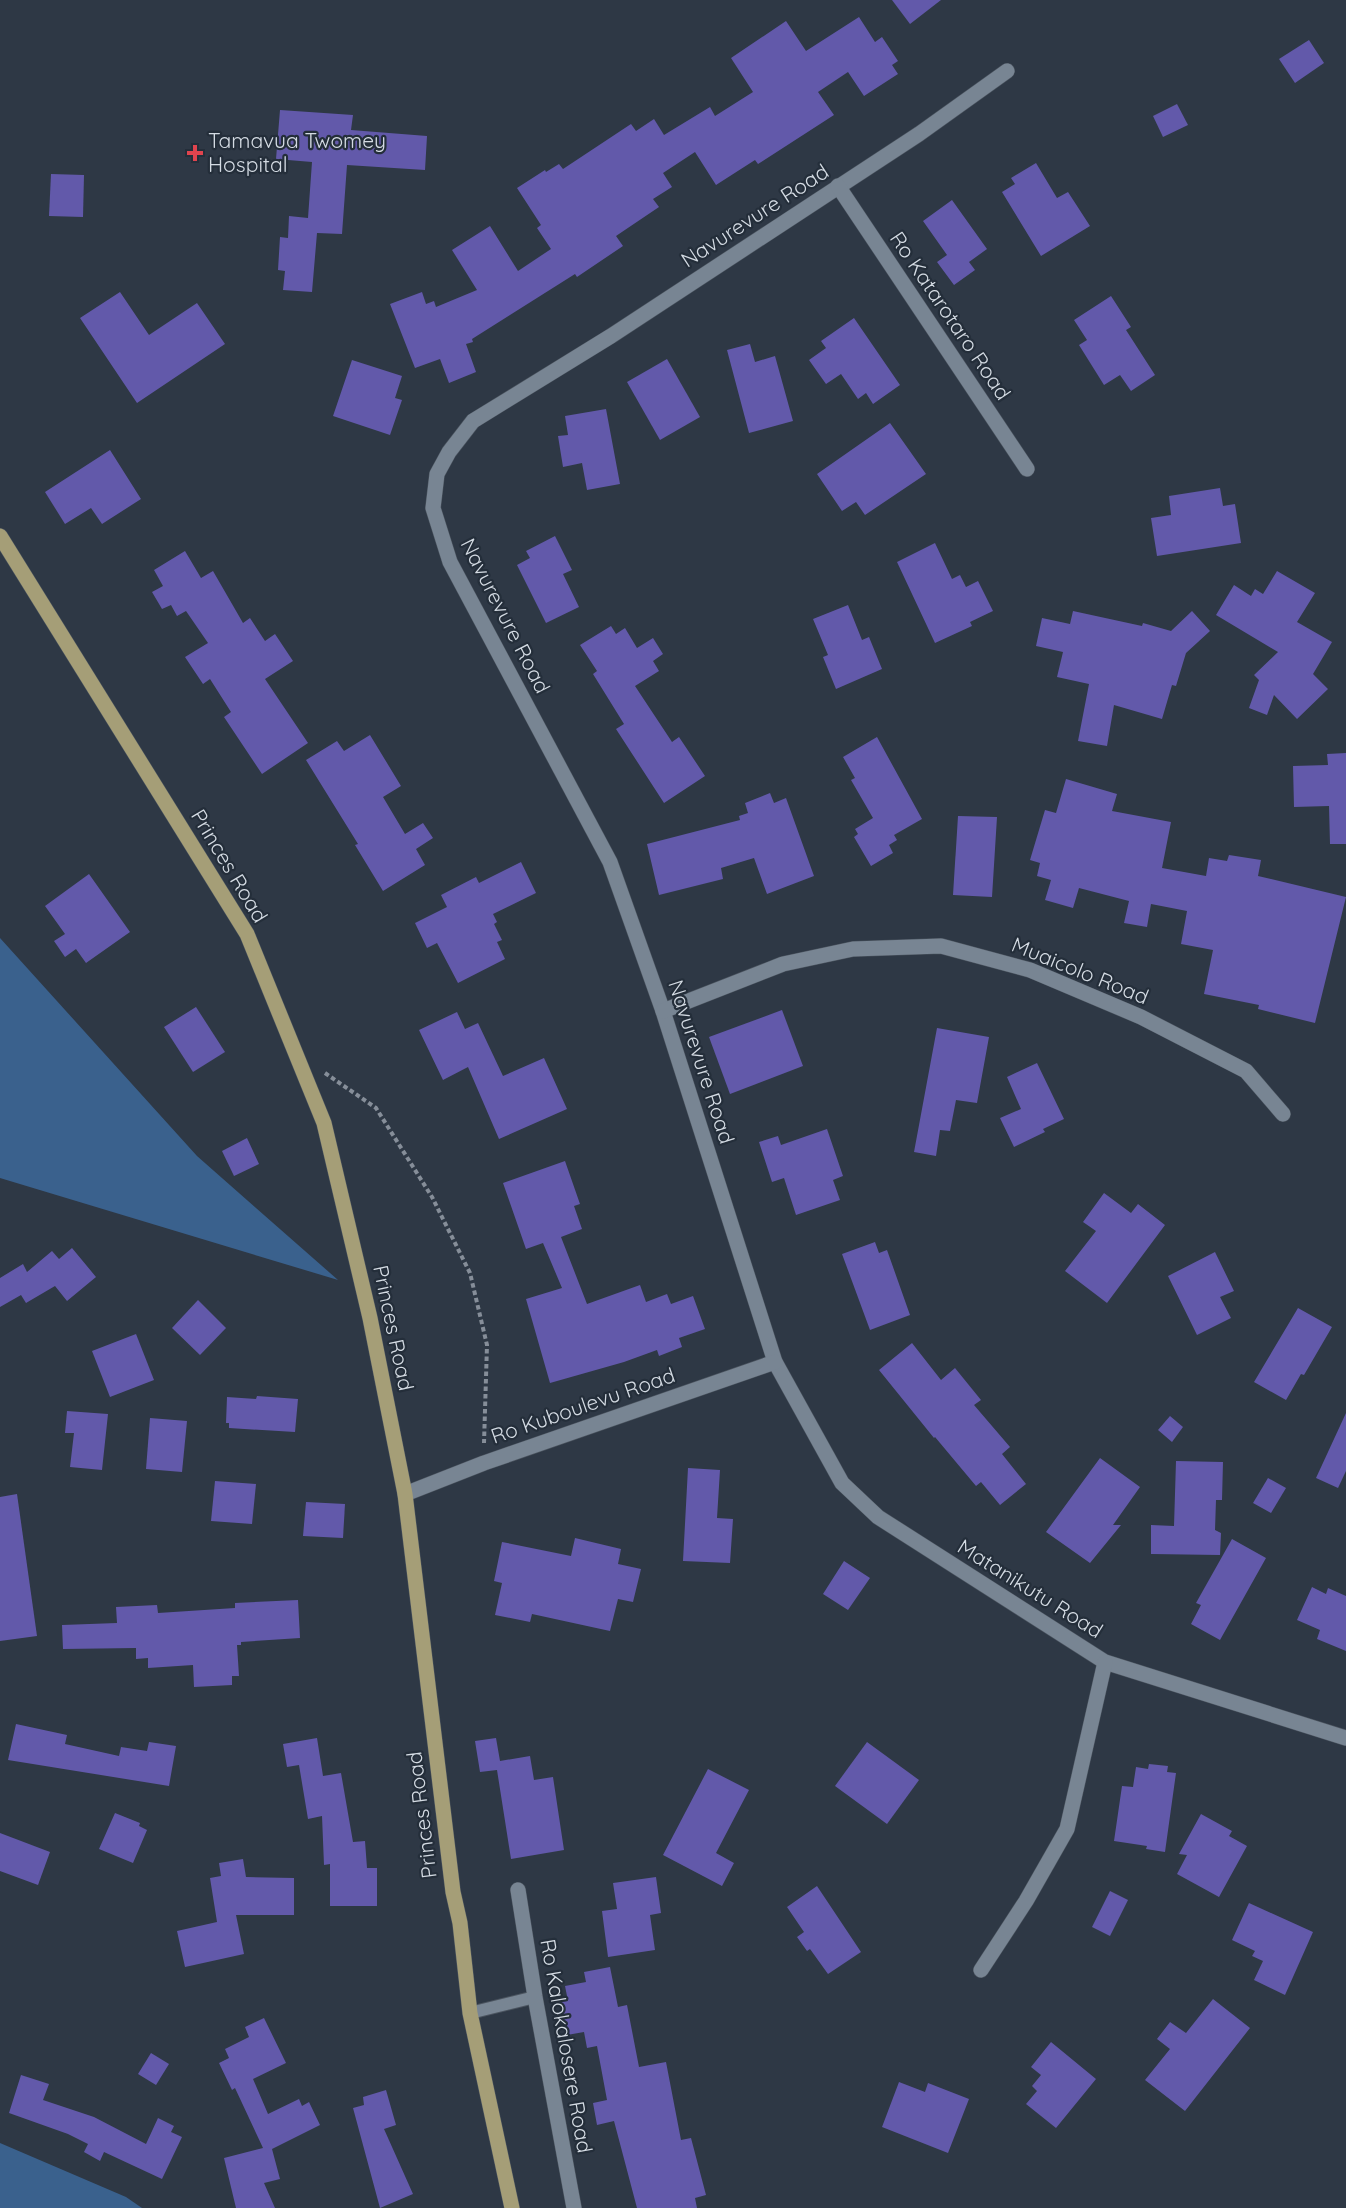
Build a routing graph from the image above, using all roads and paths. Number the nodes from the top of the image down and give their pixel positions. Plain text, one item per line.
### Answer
1 (1007, 71) dead end
2 (838, 186) junction
3 (1027, 469) dead end
4 (0, 536) edge
5 (663, 1011) junction
6 (322, 1070) dead end
7 (1283, 1114) dead end
8 (775, 1362) junction
9 (484, 1463) junction
10 (405, 1494) junction
11 (1105, 1662) junction
12 (1346, 1738) edge
13 (518, 1890) dead end
14 (981, 1970) dead end
15 (535, 1997) junction
16 (470, 2013) junction
17 (512, 2208) edge
18 (574, 2208) edge

1 - 2 street, Navurevure Road
2 - 3 street, Ro Katarotaro Road
2 - 5 street, Navurevure Road
4 - 10 main road, Princes Road
5 - 7 street, Muaicolo Road
5 - 8 street, Navurevure Road
6 - 9 path
8 - 9 street, Ro Kuboulevu Road
8 - 11 street, Matanikutu Road
9 - 10 street, Ro Kuboulevu Road
10 - 16 main road, Princes Road
11 - 12 street, Matanikutu Road
11 - 14 street
13 - 15 street, Ro Kalokalosere Road
15 - 16 lane
15 - 18 street, Ro Kalokalosere Road
16 - 17 main road, Princes Road

